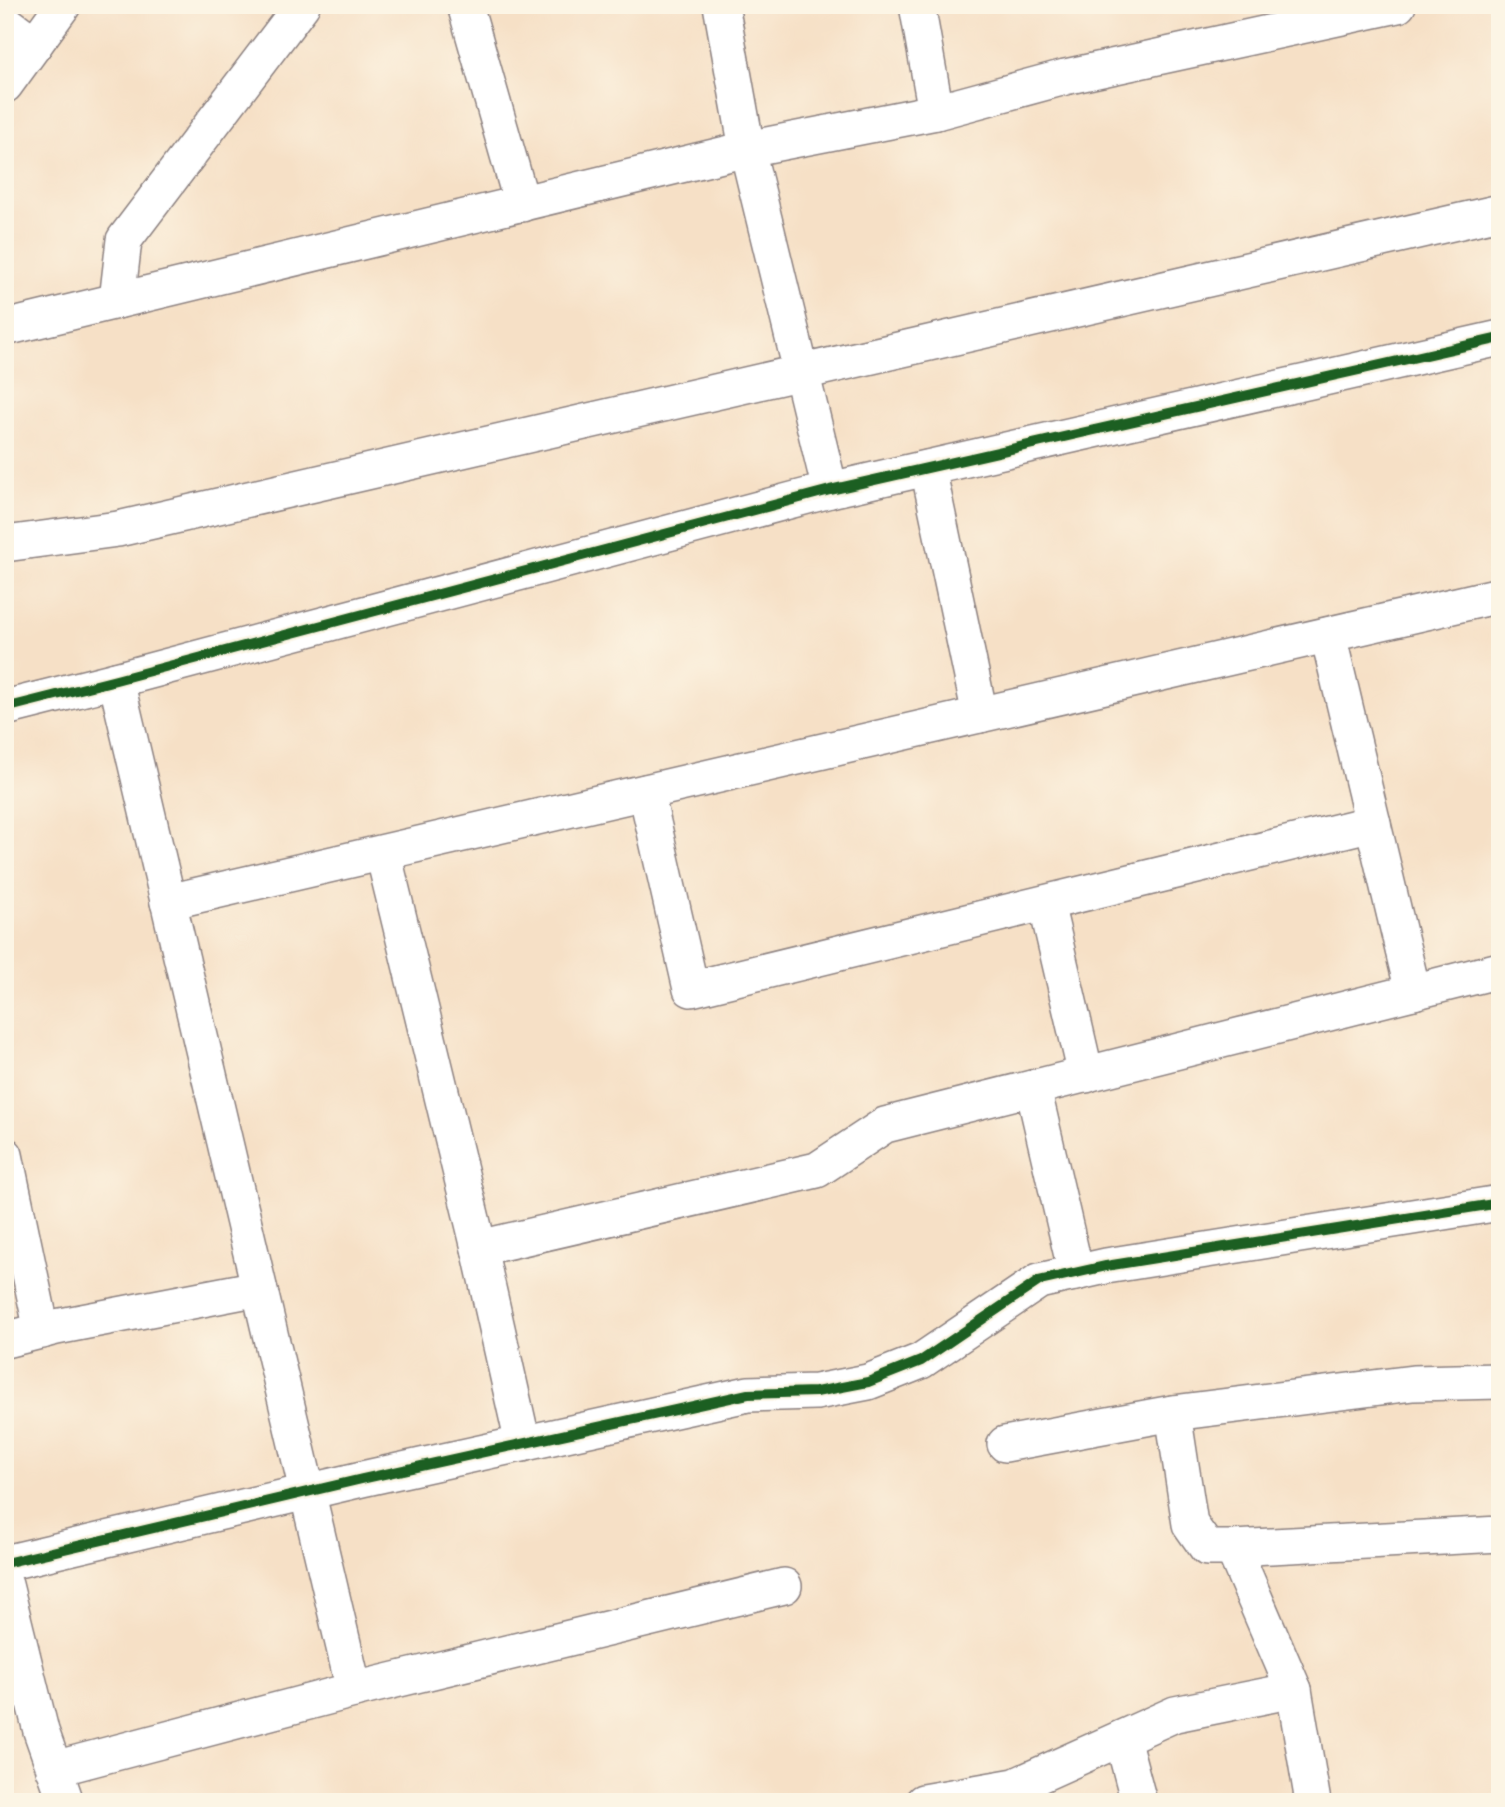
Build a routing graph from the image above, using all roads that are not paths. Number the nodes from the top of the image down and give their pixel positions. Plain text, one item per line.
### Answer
1 (63, 5) edge
2 (302, 5) edge
3 (465, 5) edge
4 (721, 5) edge
5 (917, 5) edge
6 (1398, 5) edge
7 (5, 22) edge
8 (35, 44) junction
9 (5, 85) edge
10 (936, 111) junction
11 (747, 149) junction
12 (522, 204) junction
13 (1500, 212) edge
14 (117, 301) junction
15 (5, 328) edge
16 (1500, 338) edge
17 (802, 372) junction
18 (928, 468) junction
19 (830, 490) junction
20 (5, 544) edge
21 (1500, 595) edge
22 (1328, 635) junction
23 (116, 680) junction
24 (5, 708) edge
25 (980, 715) junction
26 (646, 792) junction
27 (1373, 823) junction
28 (383, 853) junction
29 (168, 902) junction
30 (1046, 903) junction
31 (1500, 970) edge
32 (1413, 992) junction
33 (1086, 1075) junction
34 (1033, 1088) junction
35 (5, 1155) edge
36 (1500, 1203) edge
37 (478, 1248) junction
38 (1076, 1273) junction
39 (259, 1288) junction
40 (42, 1331) junction
41 (5, 1340) edge
42 (1500, 1381) edge
43 (1173, 1413) junction
44 (523, 1444) junction
45 (1005, 1444) dead end
46 (308, 1492) junction
47 (1500, 1534) edge
48 (1233, 1548) junction
49 (5, 1563) edge
50 (5, 1585) edge
51 (783, 1586) dead end
52 (354, 1690) junction
53 (1294, 1690) junction
54 (1122, 1738) junction
55 (54, 1769) junction
56 (929, 1801) edge
57 (66, 1802) edge
58 (1139, 1802) edge
59 (1312, 1802) edge

1 - 8 street
2 - 14 street
3 - 12 street
4 - 11 street
5 - 10 street
6 - 10 street
7 - 8 street
8 - 9 street
10 - 11 street
11 - 12 street
11 - 17 street
12 - 14 street
13 - 17 street
14 - 15 street
16 - 18 street
17 - 19 street
17 - 20 street
18 - 19 street
18 - 25 street
19 - 23 street
21 - 22 street
22 - 25 street
22 - 27 street
23 - 24 street
23 - 29 street
25 - 26 street
26 - 28 street
26 - 30 street
27 - 30 street
27 - 32 street
28 - 29 street
28 - 37 street
29 - 39 street
30 - 33 street
31 - 32 street
32 - 33 street
33 - 34 street
34 - 37 street
34 - 38 street
35 - 40 street
36 - 38 street
37 - 44 street
38 - 44 street
39 - 40 street
39 - 46 street
40 - 41 street
42 - 43 street
43 - 45 street
43 - 48 street
44 - 46 street
46 - 49 street
46 - 52 street
47 - 48 street
48 - 53 street
50 - 55 street
51 - 52 street
52 - 55 street
53 - 54 street
53 - 59 street
54 - 56 street
54 - 58 street
55 - 57 street

